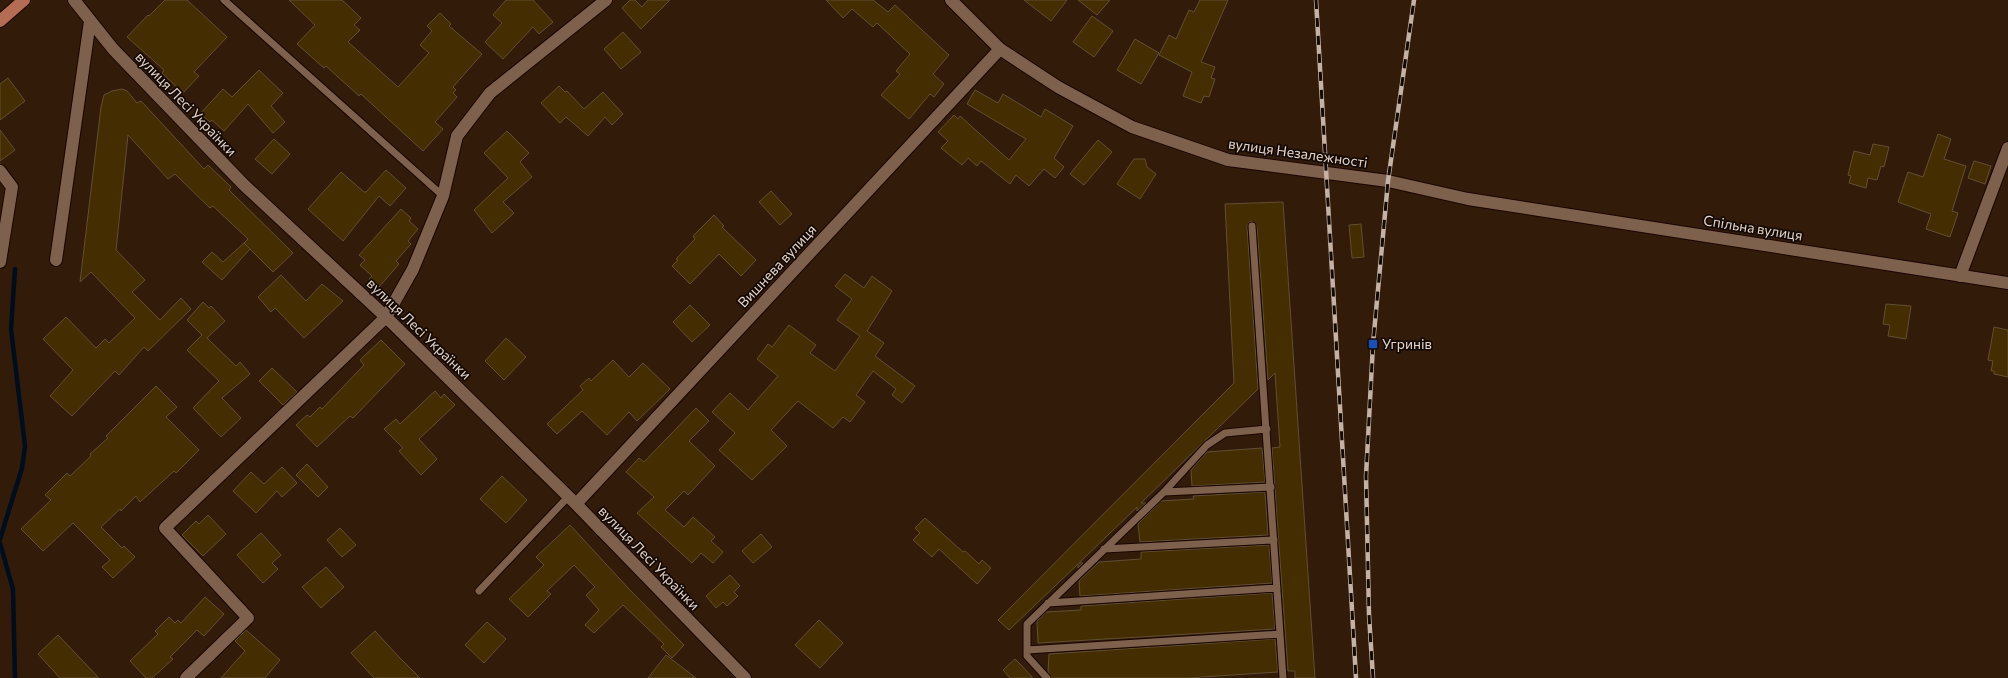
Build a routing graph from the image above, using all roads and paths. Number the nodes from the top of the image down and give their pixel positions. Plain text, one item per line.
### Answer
1 (24, 0) edge
2 (224, 0) edge
3 (606, 0) edge
4 (951, 0) edge
5 (76, 1) edge
6 (0, 21) edge
7 (90, 21) junction
8 (1000, 49) junction
9 (2008, 148) edge
10 (0, 171) edge
11 (443, 196) junction
12 (1493, 202) joint
13 (1252, 226) dead end
14 (56, 260) dead end
15 (0, 262) edge
16 (1960, 276) junction
17 (2008, 283) edge
18 (386, 317) junction
19 (1266, 428) junction
20 (1270, 487) junction
21 (1164, 492) junction
22 (572, 501) junction
23 (1274, 540) junction
24 (1104, 549) junction
25 (1277, 588) junction
26 (479, 591) dead end
27 (1048, 603) junction
28 (1280, 634) junction
29 (1026, 650) junction
30 (186, 678) edge
31 (745, 678) edge
32 (1047, 678) edge
33 (1283, 678) edge

1 - 6 main road
2 - 11 lane
3 - 11 street
4 - 8 street, вулиця Незалежності
5 - 7 street, вулиця Лесі Українки
7 - 14 street
7 - 18 street, вулиця Лесі Українки
8 - 12 street, вулиця Незалежності
8 - 22 street, Вишнева вулиця
9 - 16 street
10 - 15 street
11 - 18 street
12 - 16 street, Спільна вулиця
13 - 19 lane
16 - 17 street, Спільна вулиця
18 - 22 street, вулиця Лесі Українки
18 - 30 street
19 - 20 lane
19 - 21 lane
20 - 21 lane
20 - 23 lane
21 - 24 lane
22 - 26 lane
22 - 31 street, вулиця Лесі Українки
23 - 24 lane
23 - 25 lane
24 - 27 lane
25 - 27 lane
25 - 28 lane
27 - 29 lane
28 - 29 lane
28 - 33 lane
29 - 32 lane

